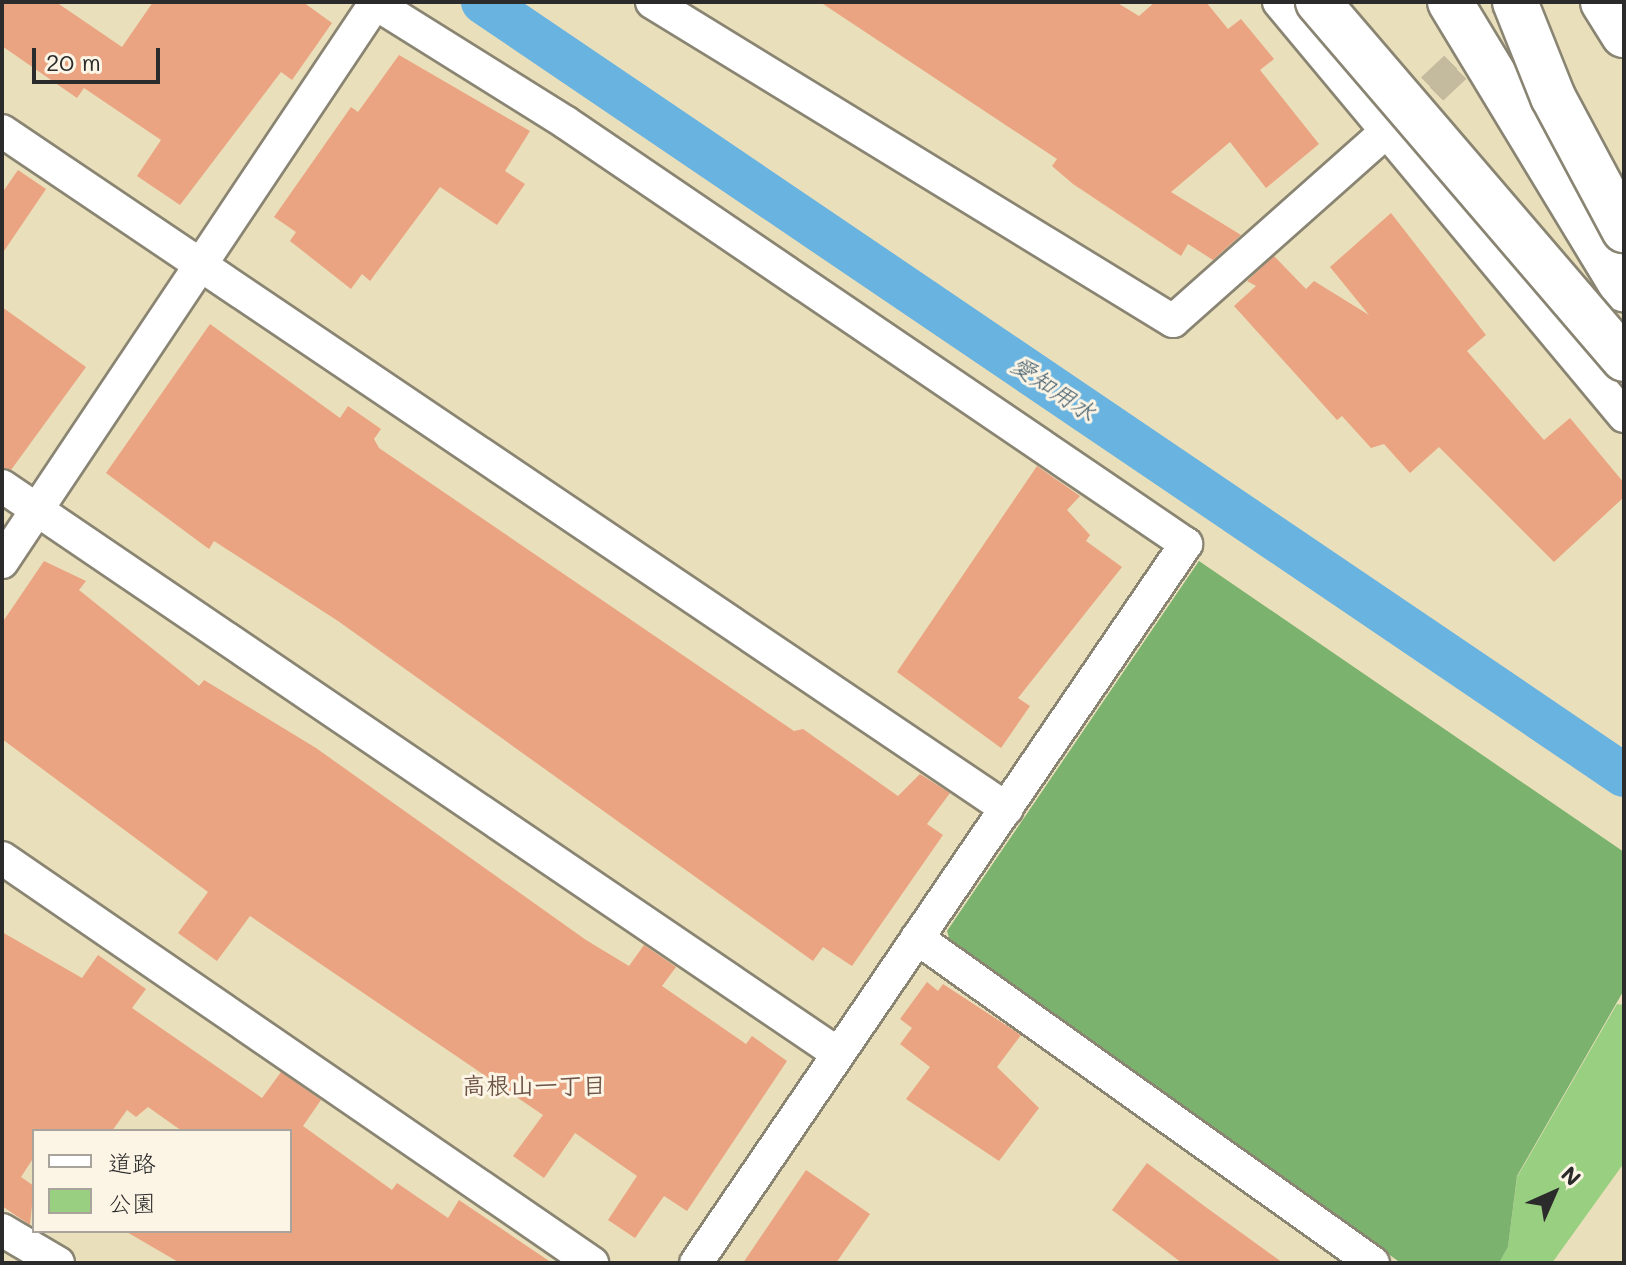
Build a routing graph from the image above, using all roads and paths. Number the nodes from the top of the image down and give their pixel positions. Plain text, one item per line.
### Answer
1 (652, 2) edge
2 (1279, 2) edge
3 (1318, 2) edge
4 (1450, 2) edge
5 (1515, 2) edge
6 (1603, 2) edge
7 (374, 3) edge
8 (1624, 35) edge
9 (1391, 128) junction
10 (2, 131) edge
11 (1624, 230) edge
12 (200, 266) junction
13 (1624, 289) edge
14 (1624, 359) edge
15 (1624, 416) edge
16 (2, 486) edge
17 (38, 510) junction
18 (2, 562) edge
19 (1007, 809) junction
20 (2, 858) edge
21 (917, 938) junction
22 (837, 1053) junction
23 (2, 1230) edge
24 (58, 1263) edge
25 (592, 1263) edge
26 (696, 1263) edge
27 (1373, 1263) edge

1 - 9 street
2 - 9 street
3 - 14 highway, bridge
4 - 13 highway
5 - 11 highway, bridge
6 - 8 highway
7 - 12 street
7 - 19 street
9 - 15 street
10 - 12 street
12 - 17 street
12 - 19 street
16 - 17 street
17 - 18 street
17 - 22 street
19 - 21 street
20 - 25 street
21 - 22 street
21 - 27 street
22 - 26 street
23 - 24 street

